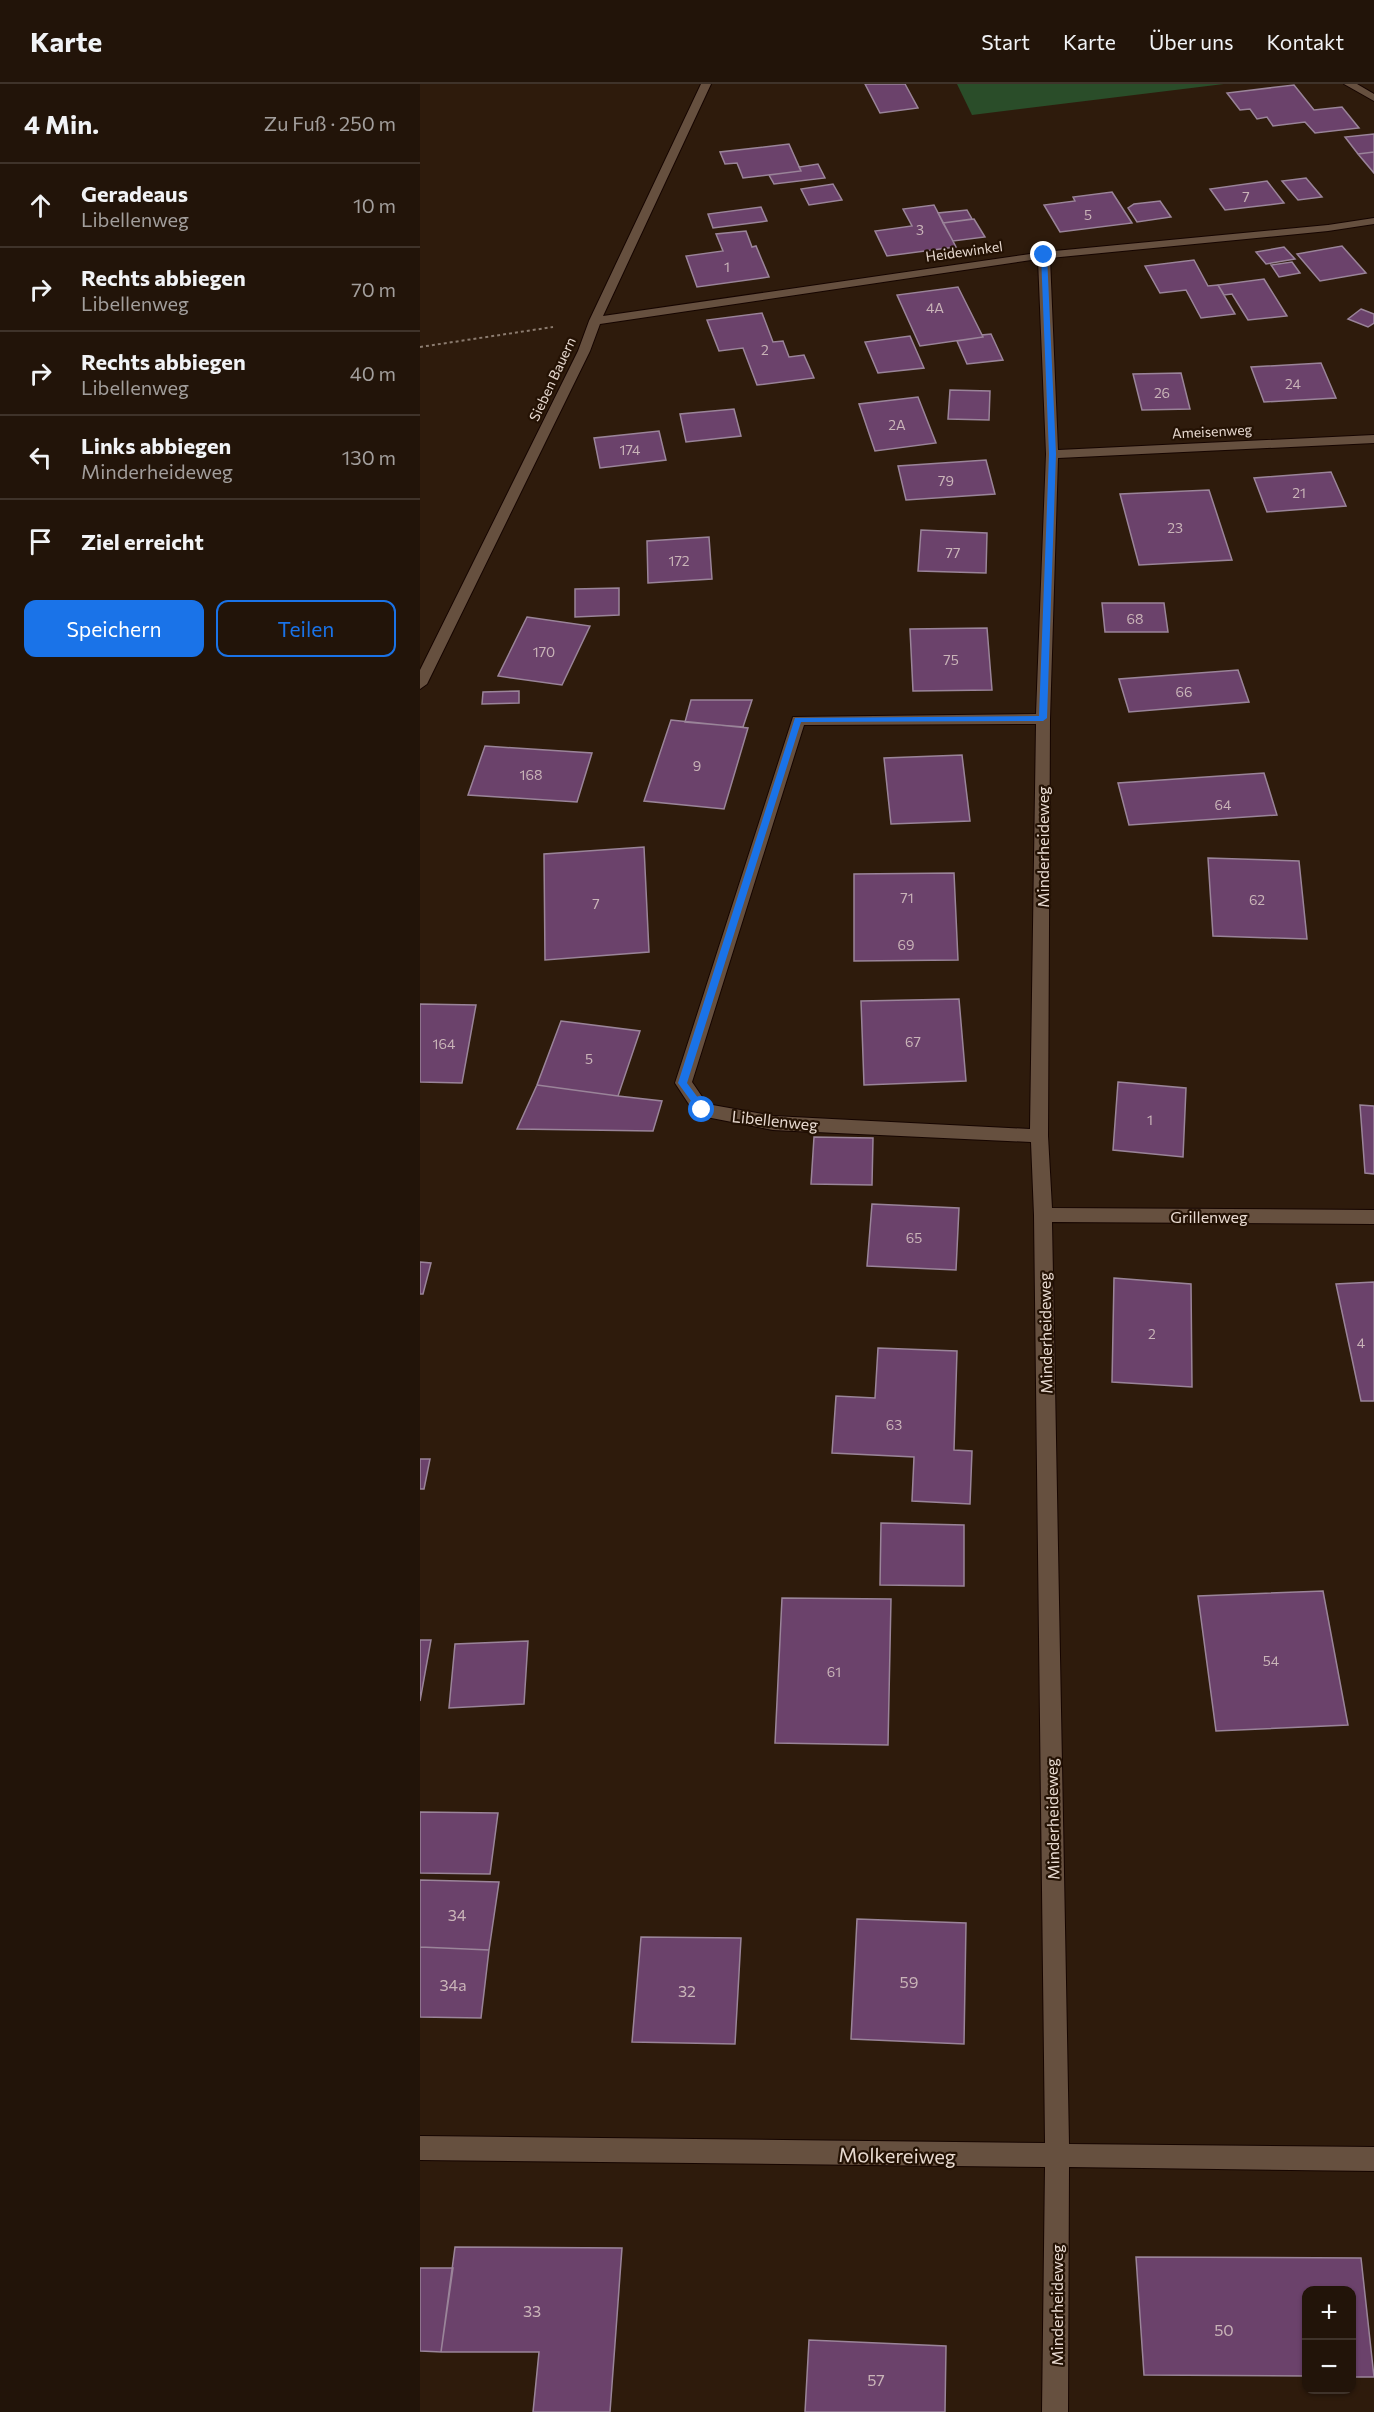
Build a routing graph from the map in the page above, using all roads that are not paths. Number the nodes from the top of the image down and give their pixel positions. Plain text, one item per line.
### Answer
1 (706, 84) edge
2 (1349, 84) edge
3 (1374, 98) edge
4 (1374, 221) edge
5 (1044, 255) junction
6 (595, 321) junction
7 (1374, 439) edge
8 (1052, 454) junction
9 (420, 684) edge
10 (1043, 718) junction
11 (1040, 1136) junction
12 (1043, 1215) junction
13 (1374, 1217) edge
14 (420, 2148) edge
15 (1057, 2157) junction
16 (1374, 2158) edge
17 (1055, 2412) edge

1 - 6 street, Sieben Bauern
2 - 3 street
4 - 5 street, Heidewinkel
5 - 6 street, Heidewinkel
5 - 8 street, Minderheideweg
6 - 9 street, Sieben Bauern
7 - 8 street, Ameisenweg
8 - 10 street, Minderheideweg
10 - 11 street, Minderheideweg
10 - 11 street, Libellenweg
11 - 12 street, Minderheideweg
12 - 13 street, Grillenweg
12 - 15 street, Minderheideweg
14 - 15 street, Molkereiweg
15 - 16 street, Molkereiweg
15 - 17 street, Minderheideweg

